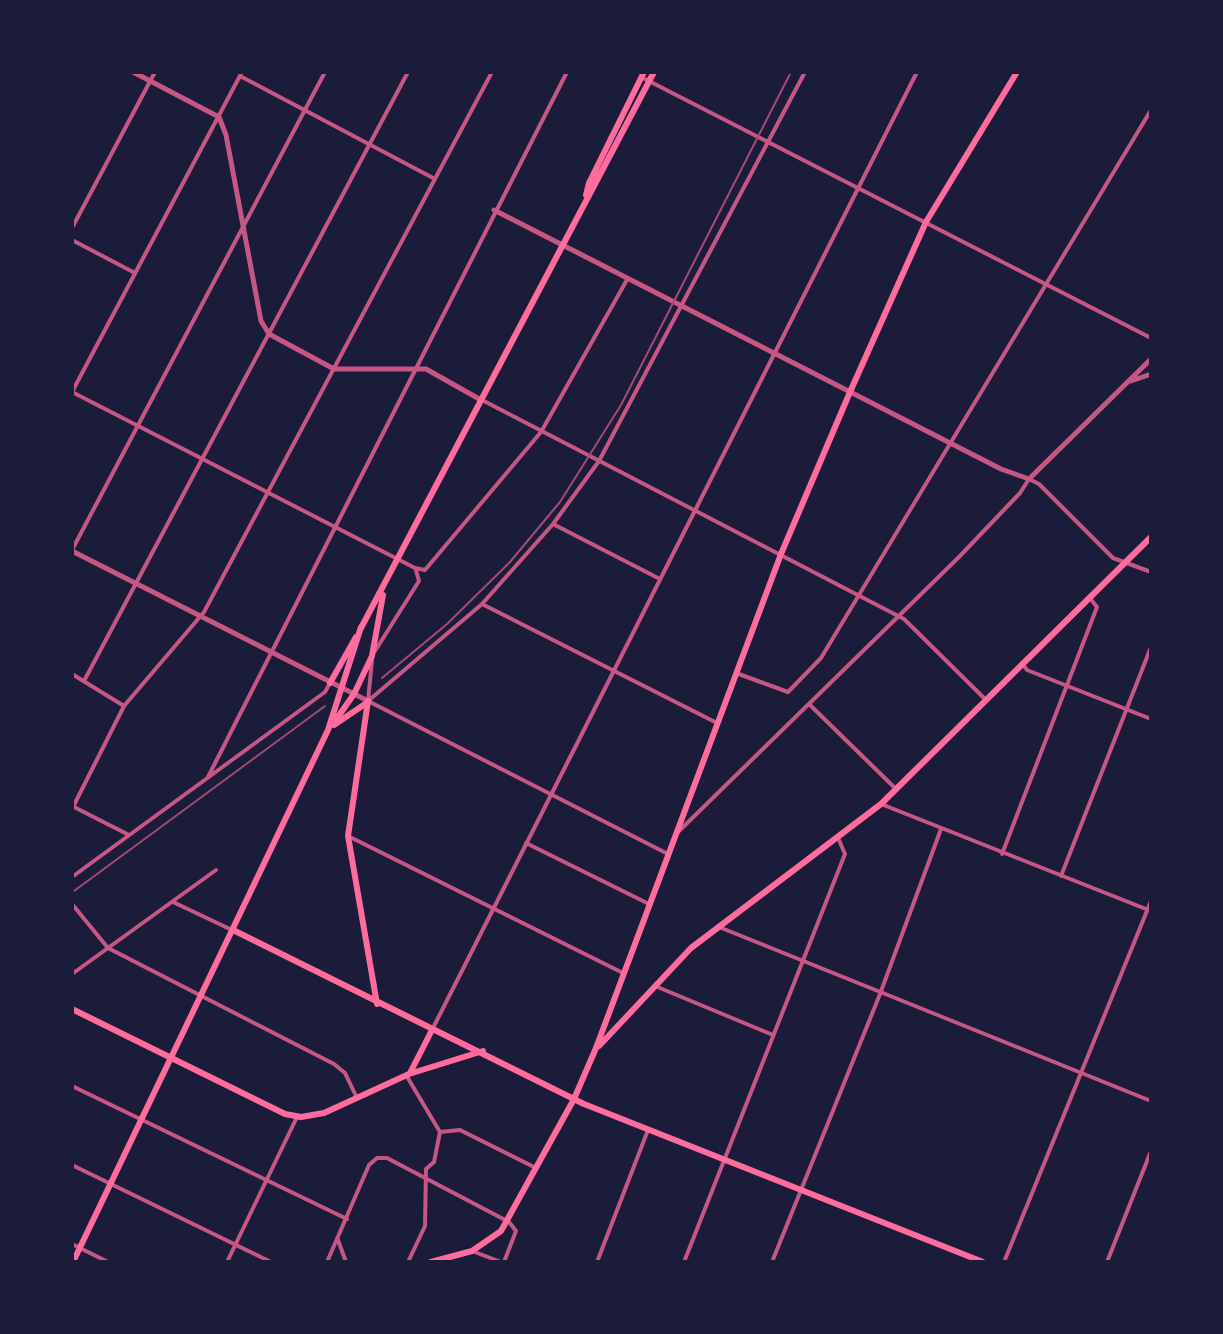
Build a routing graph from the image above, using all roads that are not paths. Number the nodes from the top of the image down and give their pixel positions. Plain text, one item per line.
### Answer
1 (133, 72) edge
2 (155, 72) edge
3 (325, 72) edge
4 (408, 72) edge
5 (492, 72) edge
6 (567, 72) edge
7 (654, 72) edge
8 (805, 72) edge
9 (917, 72) edge
10 (1017, 72) edge
11 (241, 74) edge
12 (642, 74) edge
13 (150, 81) junction
14 (650, 81) junction
15 (304, 110) junction
16 (1151, 110) edge
17 (219, 117) junction
18 (769, 142) junction
19 (370, 145) junction
20 (435, 179) junction
21 (858, 186) junction
22 (585, 199) junction
23 (494, 210) junction
24 (926, 222) junction
25 (243, 225) junction
26 (72, 228) edge
27 (72, 240) edge
28 (562, 245) junction
29 (135, 273) junction
30 (628, 278) junction
31 (1047, 286) junction
32 (681, 306) junction
33 (269, 334) junction
34 (1151, 338) edge
35 (774, 353) junction
36 (1151, 359) edge
37 (414, 368) junction
38 (334, 369) junction
39 (1151, 374) edge
40 (1130, 382) junction
41 (72, 392) edge
42 (850, 392) junction
43 (482, 400) junction
44 (136, 425) junction
45 (541, 432) junction
46 (952, 445) junction
47 (202, 459) junction
48 (599, 461) junction
49 (1029, 479) junction
50 (268, 493) junction
51 (693, 510) junction
52 (553, 524) junction
53 (334, 527) junction
54 (1151, 537) edge
55 (72, 551) edge
56 (781, 554) junction
57 (399, 560) junction
58 (1125, 561) junction
59 (415, 568) junction
60 (1151, 572) edge
61 (658, 578) junction
62 (135, 584) junction
63 (385, 587) junction
64 (860, 596) junction
65 (1089, 597) junction
66 (482, 604) junction
67 (898, 615) junction
68 (200, 616) junction
69 (361, 627) junction
70 (1151, 647) edge
71 (270, 652) junction
72 (372, 656) junction
73 (1022, 663) junction
74 (612, 670) junction
75 (736, 673) junction
76 (72, 674) edge
77 (84, 681) junction
78 (330, 683) junction
79 (1067, 685) junction
80 (342, 687) junction
81 (354, 694) junction
82 (985, 700) junction
83 (368, 701) junction
84 (810, 705) junction
85 (124, 706) junction
86 (1126, 709) junction
87 (1151, 719) edge
88 (717, 723) junction
89 (328, 730) junction
90 (208, 777) junction
91 (896, 789) junction
92 (549, 793) junction
93 (881, 804) junction
94 (72, 807) edge
95 (941, 829) junction
96 (676, 834) junction
97 (129, 835) junction
98 (348, 836) junction
99 (839, 840) junction
100 (525, 842) junction
101 (668, 854) junction
102 (1002, 854) junction
103 (216, 870) dead end
104 (72, 877) edge
105 (1061, 877) junction
106 (1151, 901) edge
107 (173, 902) junction
108 (72, 904) edge
109 (649, 904) junction
110 (493, 908) junction
111 (1149, 911) edge
112 (719, 927) junction
113 (233, 930) junction
114 (108, 948) junction
115 (802, 963) junction
116 (623, 973) junction
117 (72, 974) edge
118 (655, 986) junction
119 (880, 994) junction
120 (202, 997) junction
121 (377, 1004) junction
122 (634, 1008) junction
123 (72, 1009) edge
124 (609, 1013) junction
125 (432, 1030) junction
126 (773, 1035) junction
127 (596, 1048) junction
128 (483, 1051) junction
129 (171, 1058) junction
130 (1079, 1073) junction
131 (408, 1074) junction
132 (72, 1086) edge
133 (357, 1099) junction
134 (574, 1099) junction
135 (1151, 1101) edge
136 (297, 1117) junction
137 (142, 1120) junction
138 (648, 1130) junction
139 (440, 1132) junction
140 (1151, 1151) edge
141 (724, 1160) junction
142 (72, 1165) edge
143 (538, 1168) junction
144 (427, 1180) junction
145 (266, 1181) junction
146 (111, 1184) junction
147 (801, 1190) junction
148 (347, 1219) junction
149 (509, 1222) junction
150 (338, 1240) junction
151 (235, 1245) junction
152 (76, 1246) edge
153 (472, 1251) junction
154 (73, 1262) edge
155 (108, 1262) edge
156 (227, 1262) edge
157 (271, 1262) edge
158 (327, 1262) edge
159 (346, 1262) edge
160 (408, 1262) edge
161 (431, 1262) edge
162 (502, 1262) edge
163 (597, 1262) edge
164 (684, 1262) edge
165 (772, 1262) edge
166 (983, 1262) edge
167 (1004, 1262) edge
168 (1107, 1262) edge

1 - 13 street
2 - 13 street
3 - 15 street
4 - 19 street
5 - 20 street
6 - 23 street
7 - 14 main road
8 - 18 street
9 - 21 street
10 - 24 main road
11 - 15 street
11 - 17 street
12 - 14 street
12 - 22 main road
13 - 17 street
13 - 26 street
14 - 18 street
14 - 22 main road
15 - 19 street
15 - 25 street
16 - 31 street
17 - 25 street
17 - 29 street
18 - 21 street
18 - 32 street
19 - 20 street
19 - 33 street
20 - 38 street
21 - 24 street
21 - 35 street
22 - 28 main road
23 - 28 street
23 - 37 street
24 - 31 street
24 - 42 main road
25 - 33 street
25 - 44 street
27 - 29 street
28 - 30 street
28 - 43 main road
29 - 41 street
30 - 32 street
30 - 45 street
31 - 34 street
31 - 46 street
32 - 35 street
32 - 48 street
33 - 38 street
33 - 47 street
35 - 42 street
35 - 51 street
36 - 40 street
37 - 38 street
37 - 43 street
37 - 53 street
38 - 50 street
39 - 40 street
40 - 49 street
41 - 44 street
42 - 46 street
42 - 56 main road
43 - 45 street
43 - 57 main road
44 - 47 street
44 - 55 street
45 - 48 street
45 - 59 street
46 - 49 street
46 - 64 street
47 - 50 street
47 - 62 street
48 - 51 street
48 - 52 street
49 - 58 street
49 - 67 street
50 - 53 street
50 - 68 street
51 - 56 street
51 - 61 street
52 - 61 street
52 - 66 street
53 - 57 street
53 - 71 street
54 - 58 main road
55 - 62 street
56 - 64 street
56 - 75 main road
57 - 59 street
57 - 63 main road
58 - 60 street
58 - 65 main road
59 - 72 street
61 - 74 street
62 - 68 street
62 - 77 street
63 - 69 main road
63 - 72 main road
64 - 67 street
64 - 75 street
65 - 73 main road
65 - 79 street
66 - 74 street
66 - 83 street
67 - 82 street
67 - 84 street
68 - 71 street
68 - 85 street
69 - 78 main road
69 - 80 main road
70 - 86 street
71 - 78 street
71 - 90 street
72 - 81 main road
72 - 83 street
73 - 79 street
73 - 82 main road
74 - 88 street
74 - 92 street
75 - 88 main road
76 - 77 street
77 - 85 street
78 - 80 street
78 - 90 street
79 - 86 street
79 - 102 street
80 - 81 street
80 - 89 main road
81 - 83 street
81 - 89 main road
82 - 91 main road
83 - 89 main road
83 - 92 street
83 - 98 main road
84 - 91 street
84 - 96 street
85 - 94 street
86 - 87 street
86 - 105 street
88 - 96 main road
89 - 113 main road
90 - 97 street
91 - 93 main road
92 - 100 street
92 - 101 street
93 - 95 street
93 - 99 main road
94 - 97 street
95 - 102 street
95 - 119 street
96 - 101 main road
97 - 104 street
98 - 110 street
98 - 121 main road
99 - 112 main road
99 - 115 street
100 - 109 street
100 - 110 street
101 - 109 main road
102 - 105 street
103 - 107 street
105 - 111 street
106 - 111 street
107 - 113 street
107 - 114 street
108 - 114 street
109 - 116 main road
110 - 116 street
110 - 125 street
111 - 130 street
112 - 115 street
112 - 118 main road
113 - 120 main road
113 - 121 main road
114 - 117 street
114 - 120 street
115 - 119 street
115 - 126 street
116 - 124 main road
118 - 122 main road
118 - 126 street
119 - 130 street
119 - 147 street
120 - 129 main road
120 - 133 street
121 - 125 main road
122 - 124 main road
122 - 127 main road
123 - 129 main road
124 - 127 main road
125 - 128 main road
125 - 131 main road
126 - 141 street
127 - 134 main road
128 - 131 main road
128 - 134 main road
129 - 136 main road
129 - 137 main road
130 - 135 street
130 - 167 street
131 - 133 main road
131 - 139 street
132 - 137 street
133 - 136 main road
134 - 138 main road
134 - 143 main road
136 - 145 street
137 - 145 street
137 - 146 main road
138 - 141 main road
138 - 163 street
139 - 143 street
139 - 144 street
140 - 168 street
141 - 147 main road
141 - 164 street
142 - 146 street
143 - 149 main road
144 - 148 street
144 - 149 street
144 - 160 street
145 - 148 street
145 - 151 street
146 - 151 street
146 - 152 main road
147 - 165 street
147 - 166 main road
148 - 150 street
149 - 153 main road
149 - 162 street
150 - 158 street
150 - 159 street
151 - 156 street
151 - 157 street
152 - 154 main road
152 - 155 street
153 - 161 main road
153 - 162 street

